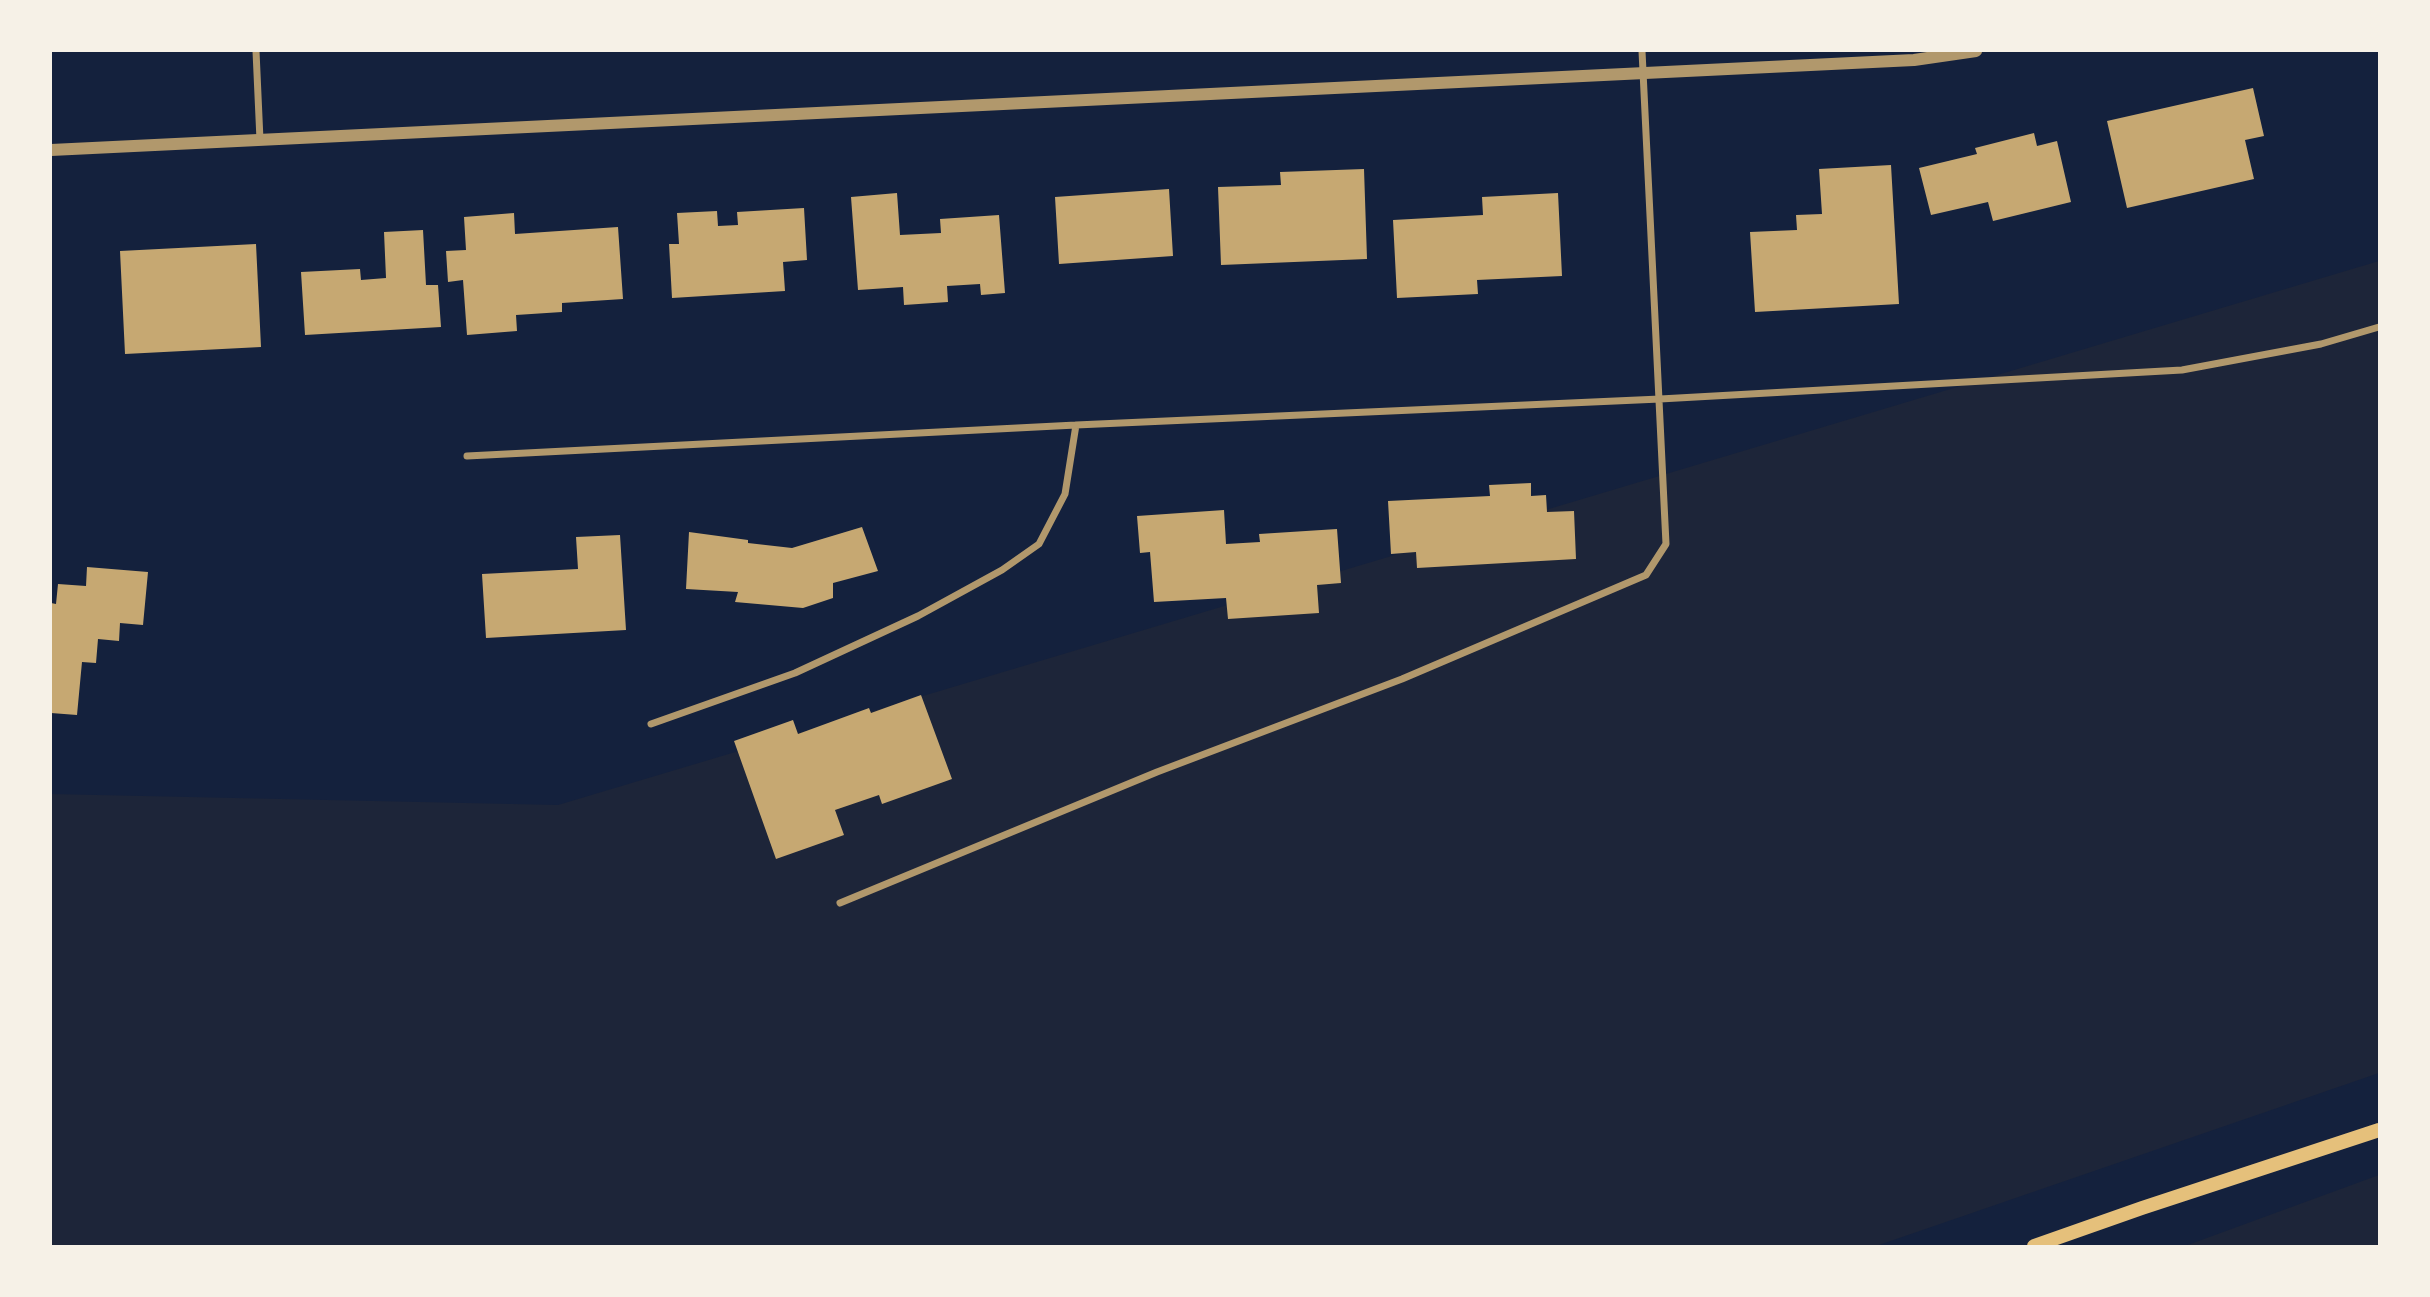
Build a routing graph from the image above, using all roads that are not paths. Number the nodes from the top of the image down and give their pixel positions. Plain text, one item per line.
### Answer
1 (256, 51) edge
2 (1642, 51) edge
3 (1976, 51) edge
4 (1643, 74) junction
5 (260, 140) junction
6 (51, 150) edge
7 (2379, 327) edge
8 (1660, 399) junction
9 (1076, 425) junction
10 (467, 456) dead end
11 (651, 724) dead end
12 (840, 902) dead end
13 (2379, 1130) edge
14 (2034, 1246) edge

1 - 5 street
2 - 4 street
3 - 4 street
4 - 5 street
4 - 8 street
5 - 6 street
7 - 8 street
8 - 9 street
8 - 12 street
9 - 10 street
9 - 11 street
13 - 14 main road

